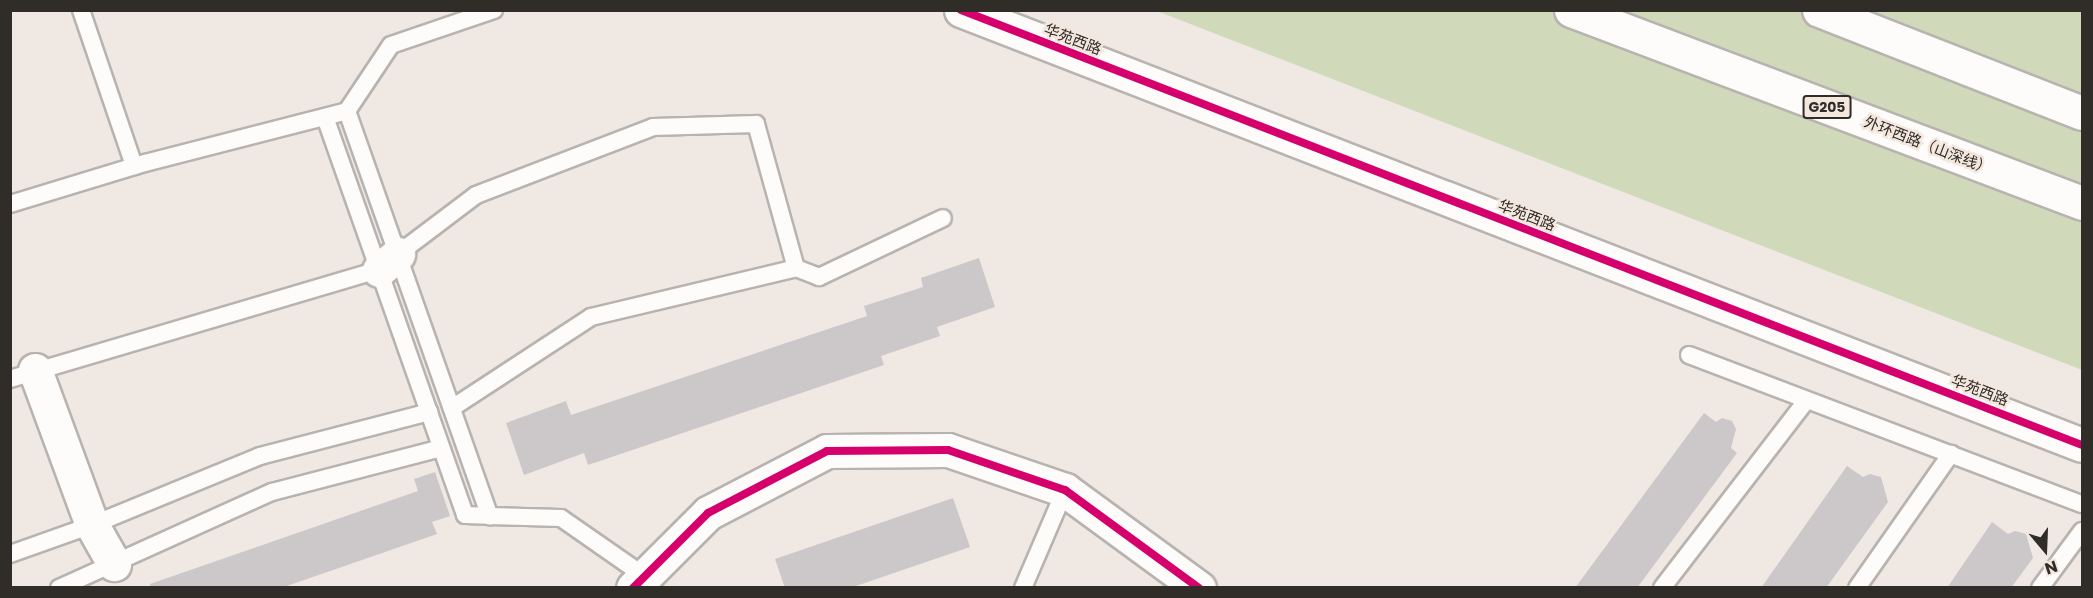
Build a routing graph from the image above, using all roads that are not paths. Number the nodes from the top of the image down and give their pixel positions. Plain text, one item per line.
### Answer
1 (81, 10) edge
2 (494, 10) edge
3 (961, 10) edge
4 (1571, 10) edge
5 (1820, 10) edge
6 (347, 111) junction
7 (2082, 112) edge
8 (325, 117) junction
9 (134, 166) junction
10 (2082, 203) edge
11 (10, 204) edge
12 (943, 218) dead end
13 (388, 262) junction
14 (795, 268) junction
15 (1689, 355) dead end
16 (23, 374) edge
17 (1807, 400) junction
18 (452, 408) junction
19 (429, 412) junction
20 (2082, 445) edge
21 (441, 448) junction
22 (1951, 454) junction
23 (1065, 490) junction
24 (2082, 504) edge
25 (490, 516) junction
26 (92, 525) junction
27 (2082, 531) edge
28 (10, 554) edge
29 (114, 564) junction
30 (638, 581) edge
31 (59, 588) edge
32 (1023, 588) edge
33 (1199, 588) edge
34 (1662, 588) edge
35 (1857, 588) edge
36 (2040, 588) edge

1 - 9 lane
2 - 6 lane
3 - 20 main road, 华苑西路
4 - 10 main road, 外环西路（山深线） / G205
5 - 7 main road
6 - 8 lane
6 - 13 lane
8 - 9 lane
8 - 13 lane
9 - 11 lane
12 - 14 lane
13 - 14 lane
13 - 16 lane
13 - 18 lane
13 - 19 lane
14 - 18 lane
15 - 17 lane
16 - 26 main road
17 - 22 lane
17 - 34 lane
18 - 25 lane
19 - 21 lane
19 - 26 lane
21 - 25 lane
21 - 29 lane
22 - 24 lane
22 - 35 lane
23 - 30 main road
23 - 32 lane
23 - 33 main road
25 - 30 lane
26 - 28 lane
26 - 29 main road
27 - 36 lane
29 - 31 lane

